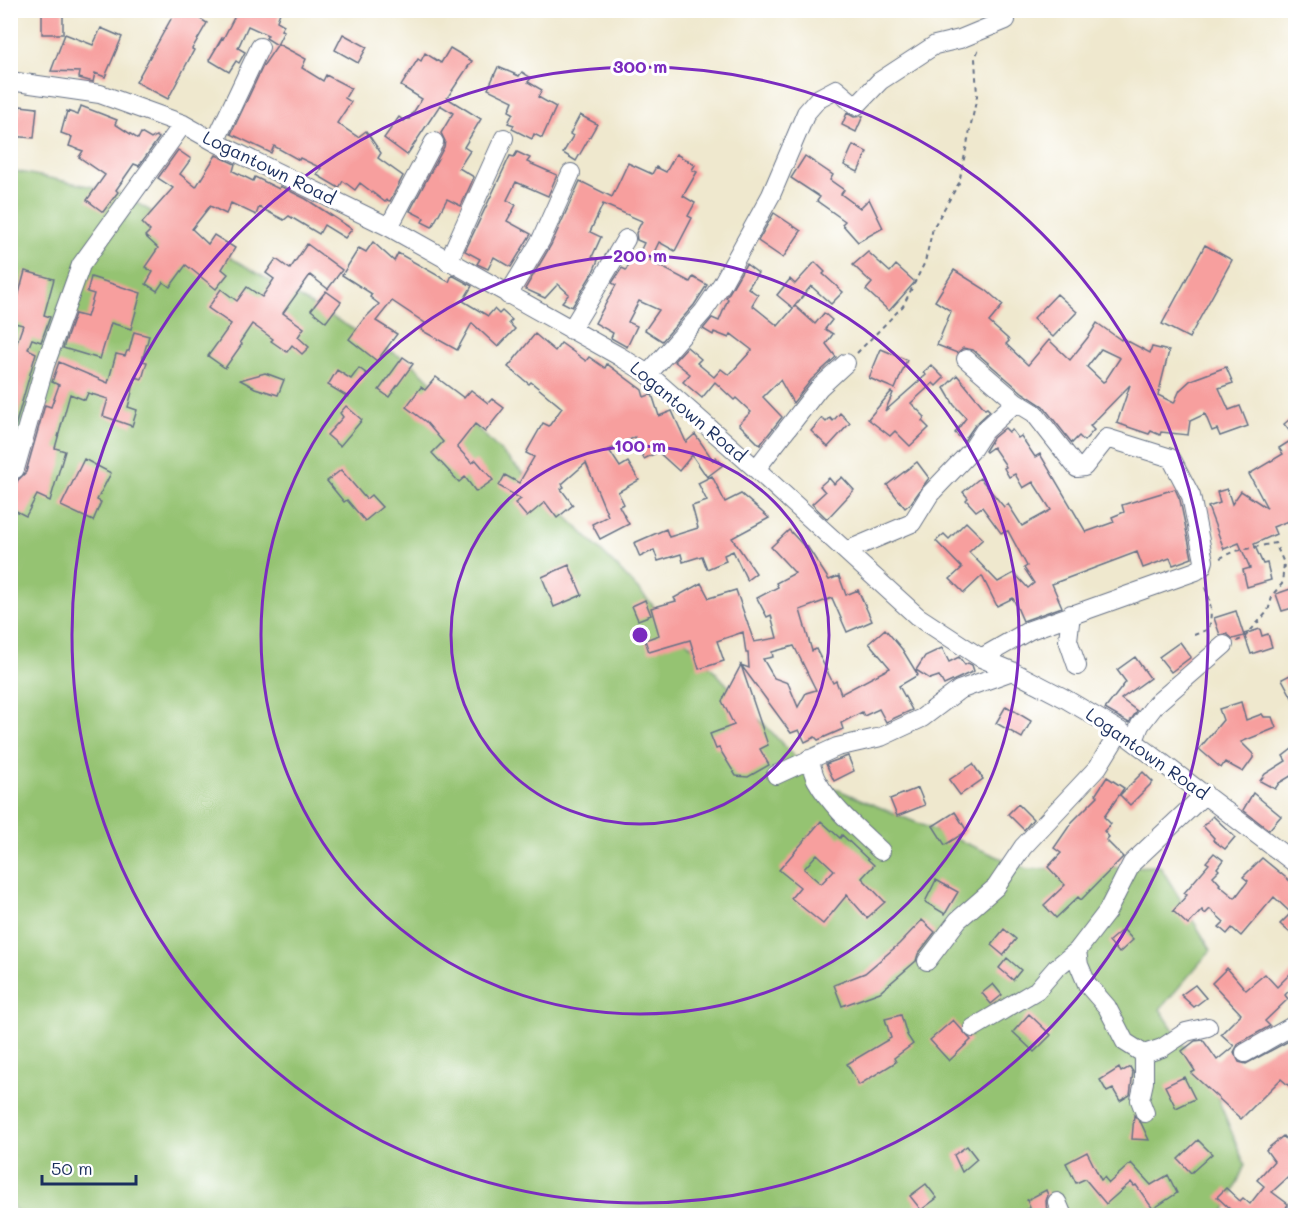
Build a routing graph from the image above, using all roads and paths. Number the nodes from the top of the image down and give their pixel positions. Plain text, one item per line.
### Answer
1 (1024, 10) edge
2 (1009, 19) joint
3 (983, 41) dead end
4 (260, 47) dead end
5 (10, 81) edge
6 (183, 124) junction
7 (504, 138) dead end
8 (215, 142) junction
9 (434, 142) dead end
10 (571, 173) dead end
11 (389, 227) junction
12 (626, 239) dead end
13 (448, 262) junction
14 (508, 295) junction
15 (571, 330) junction
16 (966, 359) dead end
17 (846, 363) joint
18 (648, 374) junction
19 (1016, 402) junction
20 (756, 469) junction
21 (15, 470) dead end
22 (846, 551) junction
23 (1200, 568) junction
24 (1071, 614) junction
25 (1194, 635) dead end
26 (1224, 645) joint
27 (981, 658) junction
28 (1077, 666) dead end
29 (1012, 670) junction
30 (1127, 736) junction
31 (809, 759) junction
32 (776, 775) dead end
33 (1205, 794) junction
34 (881, 851) dead end
35 (1296, 864) edge
36 (1077, 951) junction
37 (927, 961) dead end
38 (1296, 1024) edge
39 (1208, 1027) dead end
40 (973, 1028) dead end
41 (1245, 1053) dead end
42 (1144, 1054) junction
43 (1145, 1113) dead end

1 - 2 path
2 - 18 street
3 - 17 path
4 - 8 street
5 - 6 street, Logantown Road
6 - 8 street, Logantown Road
6 - 21 street
7 - 13 street
8 - 11 street, Logantown Road
9 - 11 street
10 - 14 street
11 - 13 street, Logantown Road
12 - 15 street
13 - 14 street, Logantown Road
14 - 15 street, Logantown Road
15 - 18 street, Logantown Road
16 - 19 street
17 - 20 street
18 - 20 street, Logantown Road
19 - 22 street
19 - 23 street
20 - 22 street, Logantown Road
22 - 27 street, Logantown Road
23 - 24 street
23 - 25 path
23 - 26 path
24 - 27 street
24 - 28 street
26 - 30 street
27 - 29 street, Logantown Road
29 - 30 street, Logantown Road
29 - 31 street
30 - 33 street, Logantown Road
30 - 37 street
31 - 32 street
31 - 34 street
33 - 35 street, Logantown Road
33 - 36 street
36 - 40 street
36 - 42 street
38 - 41 street
39 - 42 street
42 - 43 street

